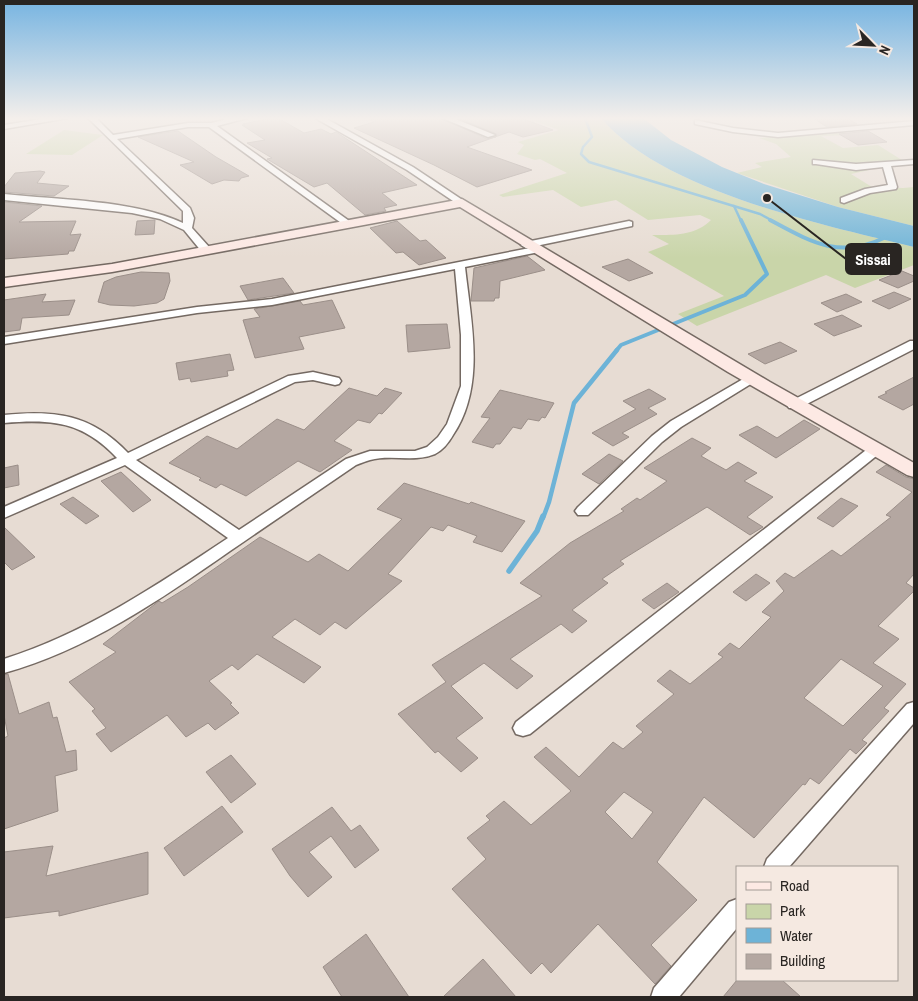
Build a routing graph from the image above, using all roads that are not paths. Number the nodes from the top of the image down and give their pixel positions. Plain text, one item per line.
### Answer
1 (139, 165) edge
2 (266, 165) edge
3 (405, 165) edge
4 (838, 165) edge
5 (886, 165) joint
6 (4, 197) edge
7 (21, 198) junction
8 (844, 200) dead end
9 (462, 203) junction
10 (4, 208) edge
11 (347, 223) junction
12 (629, 224) dead end
13 (187, 228) junction
14 (530, 247) junction
15 (206, 250) junction
16 (460, 265) junction
17 (4, 283) edge
18 (4, 340) edge
19 (914, 344) edge
20 (750, 379) junction
21 (335, 381) dead end
22 (794, 405) junction
23 (4, 419) edge
24 (875, 450) junction
25 (126, 459) junction
26 (914, 471) edge
27 (583, 511) dead end
28 (4, 513) edge
29 (239, 538) junction
30 (4, 666) edge
31 (914, 710) edge
32 (523, 728) dead end
33 (776, 866) edge
34 (736, 911) edge
35 (663, 997) edge

1 - 13 street
2 - 11 street
3 - 9 street
4 - 5 street
5 - 8 street
6 - 7 street
7 - 10 street
7 - 13 street
9 - 11 street
9 - 14 street
11 - 15 street
12 - 14 street
13 - 15 street
14 - 16 street
14 - 20 street
15 - 17 street
16 - 18 street
16 - 29 street
19 - 22 street
20 - 22 street
20 - 27 street
21 - 25 street
22 - 24 street
23 - 25 street
24 - 26 street
24 - 32 street
25 - 28 street
25 - 29 street
29 - 30 street
31 - 33 street
34 - 35 street

